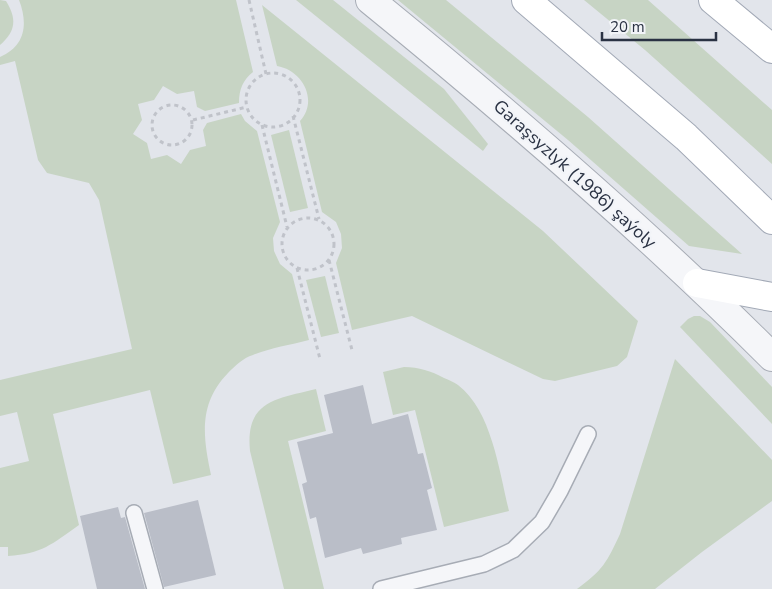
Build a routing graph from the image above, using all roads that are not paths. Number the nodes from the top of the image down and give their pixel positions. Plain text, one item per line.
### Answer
1 (370, 0) edge
2 (526, 0) edge
3 (713, 0) edge
4 (772, 49) edge
5 (772, 220) edge
6 (697, 283) junction
7 (772, 297) edge
8 (772, 357) edge
9 (588, 434) dead end
10 (134, 513) dead end
11 (155, 589) edge
12 (381, 589) edge

1 - 6 street, Garaşsyzlyk (1986) şaýoly
2 - 5 main road
3 - 4 main road
6 - 7 main road
6 - 8 street, Garaşsyzlyk (1986) şaýoly
9 - 12 lane
10 - 11 lane

